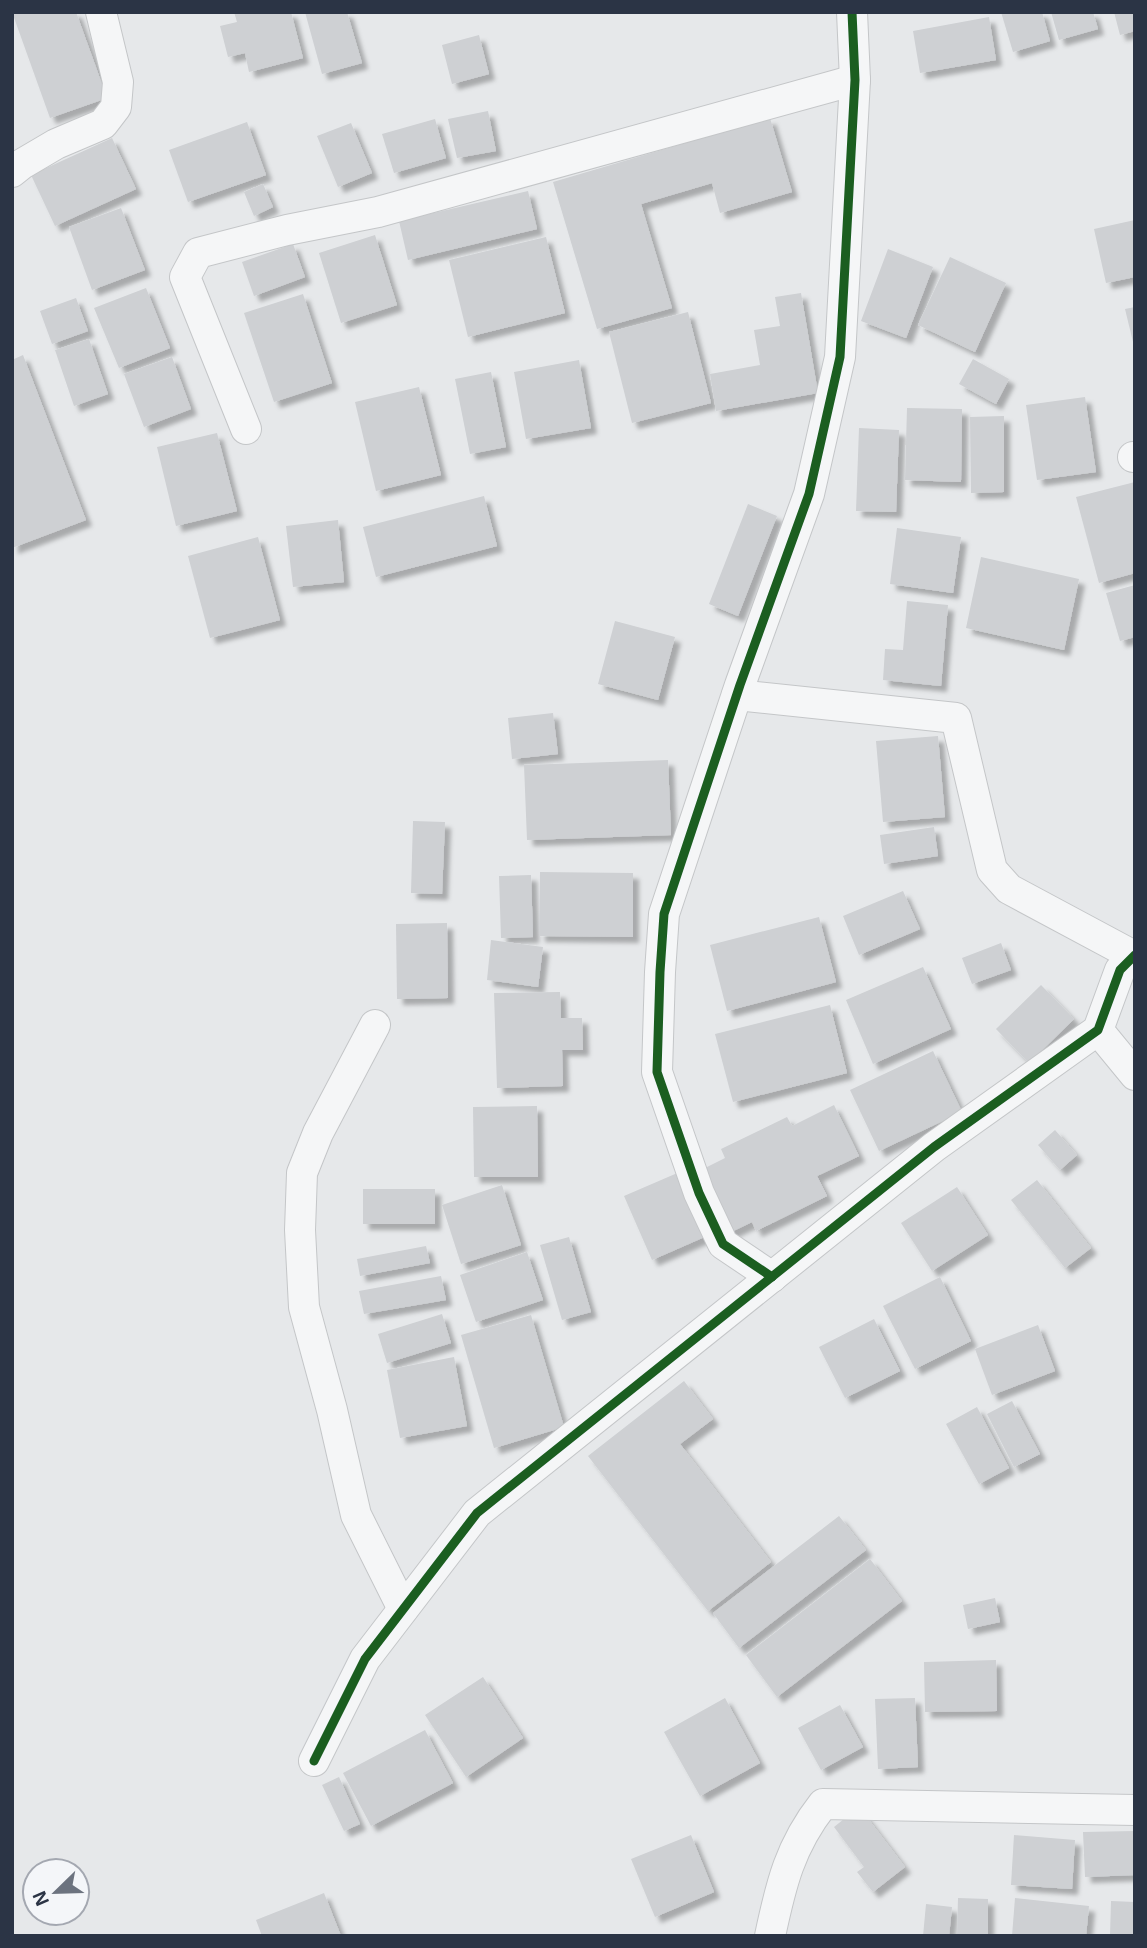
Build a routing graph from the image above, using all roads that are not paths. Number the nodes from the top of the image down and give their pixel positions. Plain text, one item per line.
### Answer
1 (101, 12) edge
2 (852, 12) edge
3 (855, 80) junction
4 (12, 172) edge
5 (246, 429) dead end
6 (737, 695) junction
7 (1134, 955) edge
8 (375, 1025) dead end
9 (1098, 1030) junction
10 (1135, 1075) edge
11 (772, 1277) junction
12 (403, 1609) junction
13 (314, 1761) dead end
14 (1135, 1810) edge
15 (770, 1936) edge

1 - 4 street
2 - 3 street
3 - 5 street
3 - 6 street
6 - 7 street
6 - 11 street
7 - 9 street
8 - 12 street
9 - 10 street
9 - 11 street
11 - 12 street
12 - 13 street
14 - 15 street

